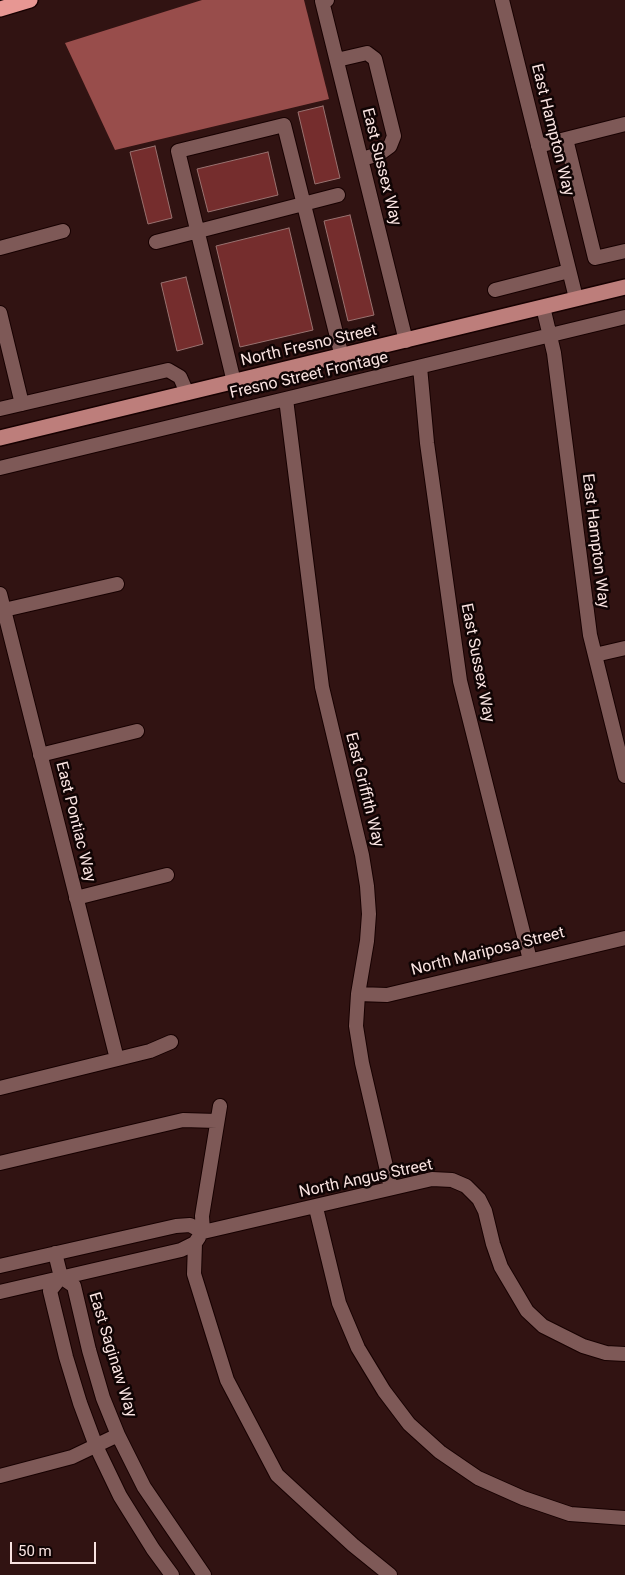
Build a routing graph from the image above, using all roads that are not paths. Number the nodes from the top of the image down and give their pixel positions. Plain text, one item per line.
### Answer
1 (30, 0) edge
2 (502, 0) edge
3 (324, 1) edge
4 (0, 10) edge
5 (337, 60) junction
6 (625, 124) edge
7 (566, 139) junction
8 (538, 146) junction
9 (362, 159) junction
10 (338, 195) dead end
11 (304, 203) junction
12 (198, 230) junction
13 (64, 231) dead end
14 (156, 242) dead end
15 (0, 248) edge
16 (625, 251) edge
17 (569, 271) junction
18 (625, 287) edge
19 (494, 290) dead end
20 (576, 298) junction
21 (543, 307) junction
22 (0, 313) edge
23 (625, 316) edge
24 (550, 336) junction
25 (406, 341) junction
26 (342, 357) junction
27 (420, 367) junction
28 (234, 382) junction
29 (188, 393) junction
30 (286, 400) junction
31 (22, 404) junction
32 (0, 409) edge
33 (0, 438) edge
34 (0, 468) edge
35 (117, 584) dead end
36 (0, 594) edge
37 (4, 610) junction
38 (625, 648) edge
39 (595, 656) junction
40 (137, 730) dead end
41 (40, 755) junction
42 (625, 776) edge
43 (167, 875) dead end
44 (76, 898) junction
45 (625, 938) edge
46 (530, 960) junction
47 (358, 994) junction
48 (171, 1042) dead end
49 (117, 1058) junction
50 (0, 1088) edge
51 (220, 1106) dead end
52 (217, 1121) junction
53 (0, 1163) edge
54 (392, 1188) junction
55 (316, 1208) junction
56 (199, 1237) junction
57 (55, 1253) junction
58 (0, 1266) edge
59 (61, 1277) junction
60 (0, 1292) edge
61 (625, 1354) edge
62 (118, 1435) junction
63 (96, 1446) junction
64 (0, 1476) edge
65 (625, 1518) edge
66 (172, 1575) edge
67 (204, 1575) edge
68 (390, 1575) edge

1 - 4 highway
2 - 8 street, East Hampton Way
3 - 5 street, East Sussex Way
5 - 9 street, East Sussex Way
5 - 9 street
6 - 7 street
7 - 8 street
7 - 16 street
8 - 17 street, East Hampton Way
9 - 25 street, East Sussex Way
10 - 11 street
11 - 12 street
11 - 12 street
11 - 26 street
12 - 14 street
12 - 28 street
13 - 15 street
17 - 19 street
17 - 20 street, East Hampton Way
18 - 20 main road, North Fresno Street
20 - 21 main road, North Fresno Street
21 - 24 street, East Hampton Way
21 - 25 main road, North Fresno Street
22 - 31 street
23 - 24 street, Fresno Street Frontage
24 - 27 street, Fresno Street Frontage
24 - 39 street, East Hampton Way
25 - 26 main road, North Fresno Street
26 - 28 main road, North Fresno Street
27 - 30 street, Fresno Street Frontage
27 - 46 street, East Sussex Way
28 - 29 main road, North Fresno Street
29 - 31 street
29 - 33 main road, North Fresno Street
30 - 34 street, Fresno Street Frontage
30 - 47 street, East Griffith Way
31 - 32 street
35 - 37 street
36 - 37 street, East Pontiac Way
37 - 41 street, East Pontiac Way
38 - 39 street
39 - 42 street, East Hampton Way
40 - 41 street
41 - 44 street, East Pontiac Way
43 - 44 street
44 - 49 street, East Pontiac Way
45 - 46 street, North Mariposa Street
46 - 47 street, North Mariposa Street
47 - 54 street, East Griffith Way
48 - 49 street
49 - 50 street
51 - 52 street
52 - 53 street
52 - 56 street
54 - 55 street, North Angus Street
54 - 61 street, North Angus Street
55 - 56 street, North Angus Street
55 - 65 street
56 - 57 street, North Angus Street
56 - 59 street, North Angus Street
56 - 68 street
57 - 58 street, North Angus Street
57 - 59 street, East Saginaw Way
59 - 60 street, North Angus Street
59 - 62 street, East Saginaw Way
59 - 63 street
62 - 63 street
62 - 67 street, East Saginaw Way
63 - 64 street
63 - 66 street

